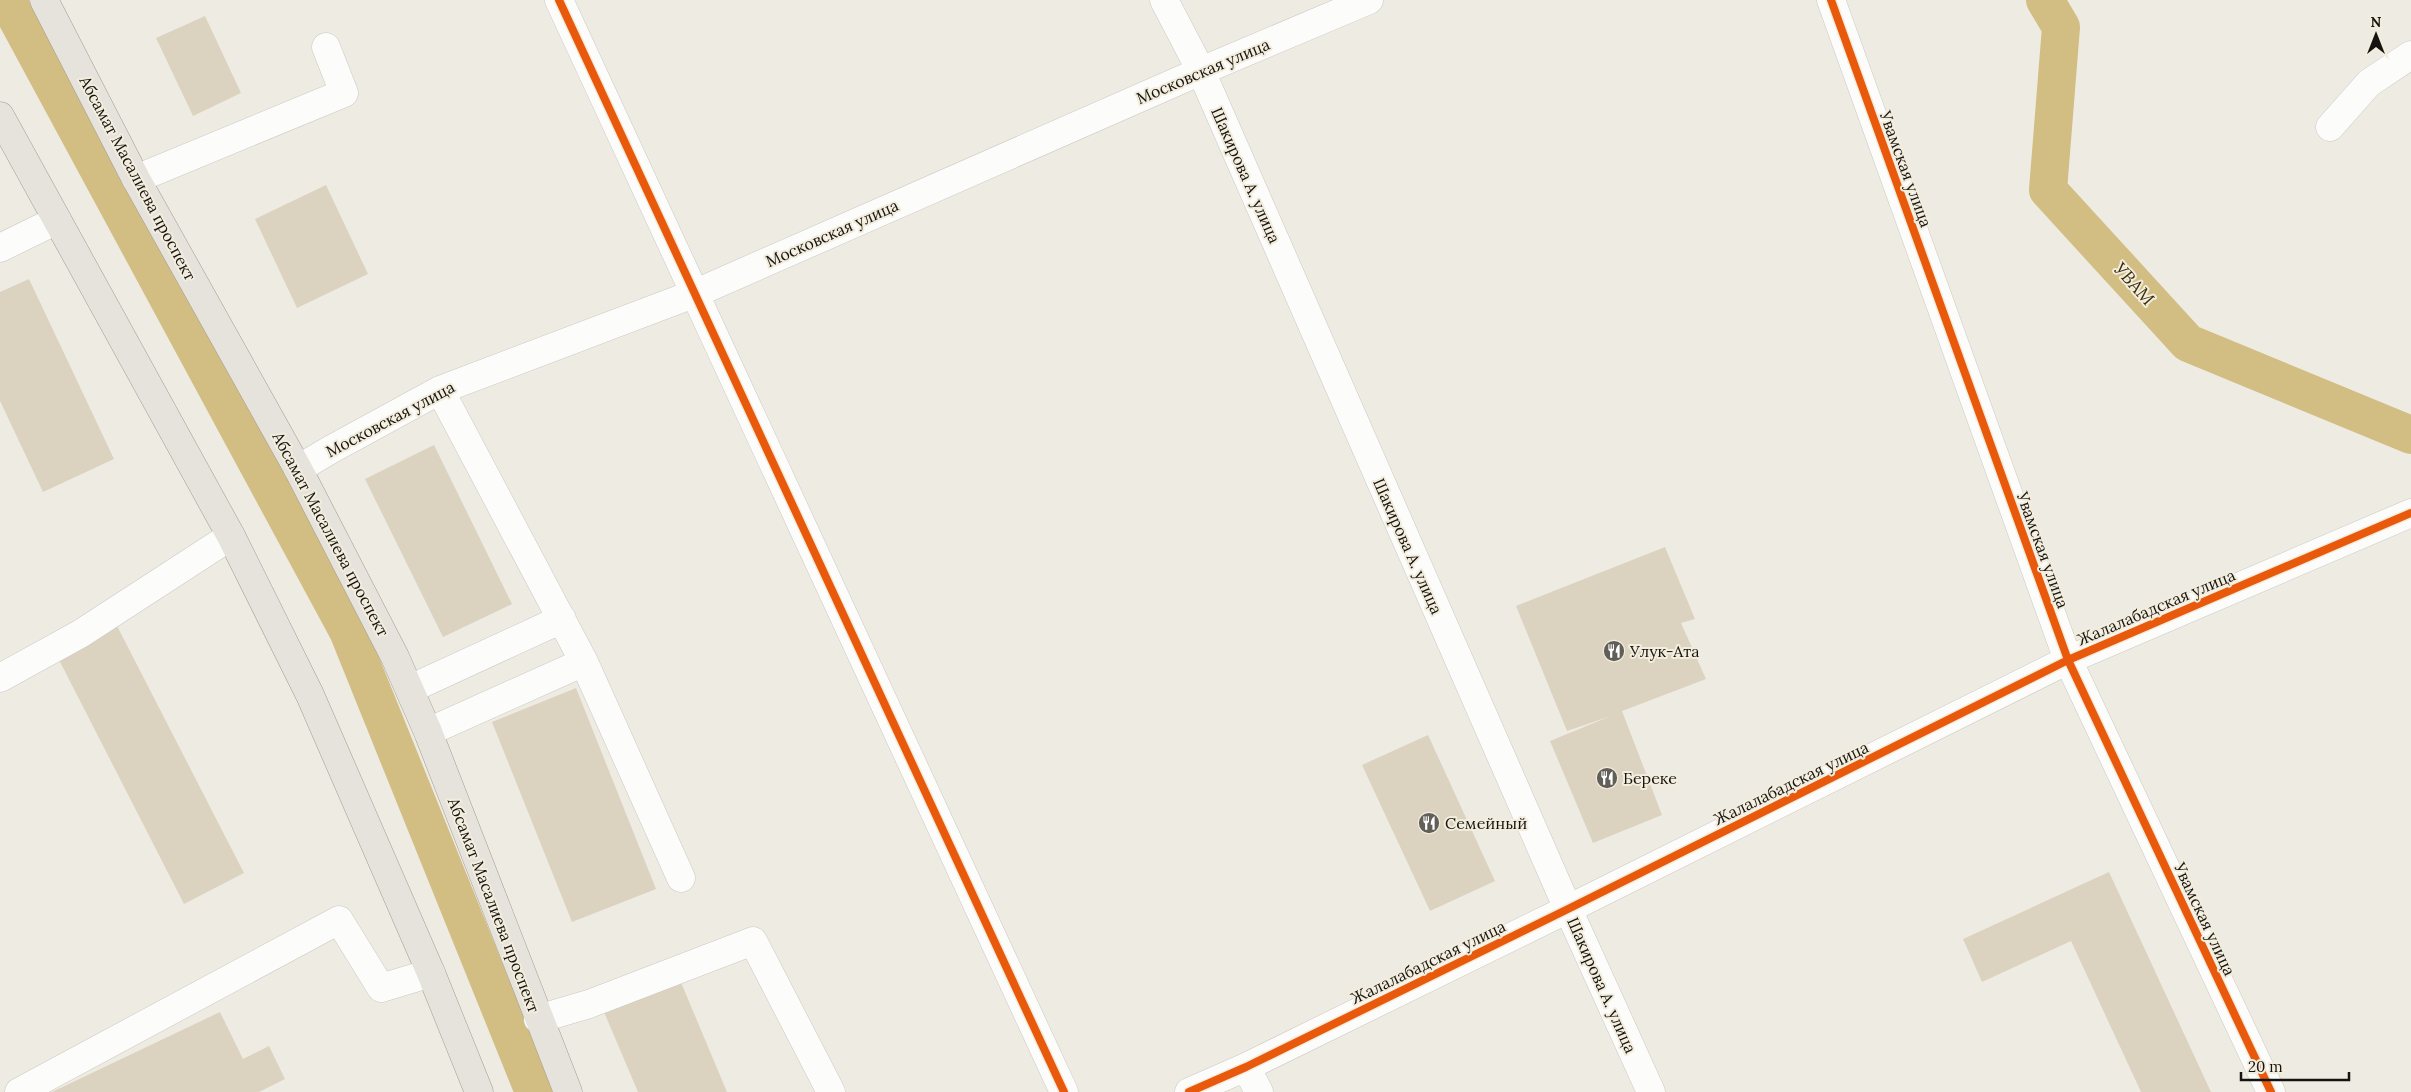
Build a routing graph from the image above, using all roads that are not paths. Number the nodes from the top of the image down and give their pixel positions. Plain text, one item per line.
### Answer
1 (44, 0) edge
2 (559, 0) edge
3 (1164, 0) edge
4 (1369, 0) edge
5 (1831, 0) edge
6 (326, 47) dead end
7 (2411, 56) edge
8 (1201, 71) junction
9 (0, 116) edge
10 (2330, 127) dead end
11 (136, 178) junction
12 (57, 220) junction
13 (0, 248) edge
14 (696, 293) junction
15 (440, 390) junction
16 (298, 469) junction
17 (2411, 513) edge
18 (231, 536) junction
19 (562, 619) junction
20 (2068, 660) junction
21 (584, 662) junction
22 (0, 678) edge
23 (410, 689) junction
24 (428, 732) junction
25 (681, 878) dead end
26 (1568, 909) junction
27 (431, 973) junction
28 (538, 1020) junction
29 (1246, 1067) junction
30 (19, 1092) edge
31 (479, 1092) edge
32 (568, 1092) edge
33 (832, 1092) edge
34 (1064, 1092) edge
35 (1189, 1092) edge
36 (1259, 1092) edge
37 (1651, 1092) edge
38 (2271, 1092) edge

1 - 11 main road, Абсамат Масалиева проспект
2 - 14 street
3 - 8 street, Шакирова А. улица
4 - 8 street, Московская улица
5 - 20 street, Увамская улица
6 - 11 street
7 - 10 street
8 - 14 street, Московская улица
8 - 26 street, Шакирова А. улица
9 - 12 main road
11 - 16 main road, Абсамат Масалиева проспект
12 - 13 street
12 - 18 main road
14 - 15 street, Московская улица
14 - 34 street
15 - 16 street, Московская улица
15 - 19 street
16 - 23 main road, Абсамат Масалиева проспект
17 - 20 street, Жалалабадская улица
18 - 22 street
18 - 27 main road
19 - 21 street
19 - 23 street
20 - 26 street, Жалалабадская улица
20 - 38 street, Увамская улица
21 - 24 street
21 - 25 street
23 - 24 main road, Абсамат Масалиева проспект
24 - 28 main road, Абсамат Масалиева проспект
26 - 29 street, Жалалабадская улица
26 - 37 street, Шакирова А. улица
27 - 30 street
27 - 31 main road
28 - 32 main road, Абсамат Масалиева проспект
28 - 33 street
29 - 35 street, Жалалабадская улица
29 - 36 street

